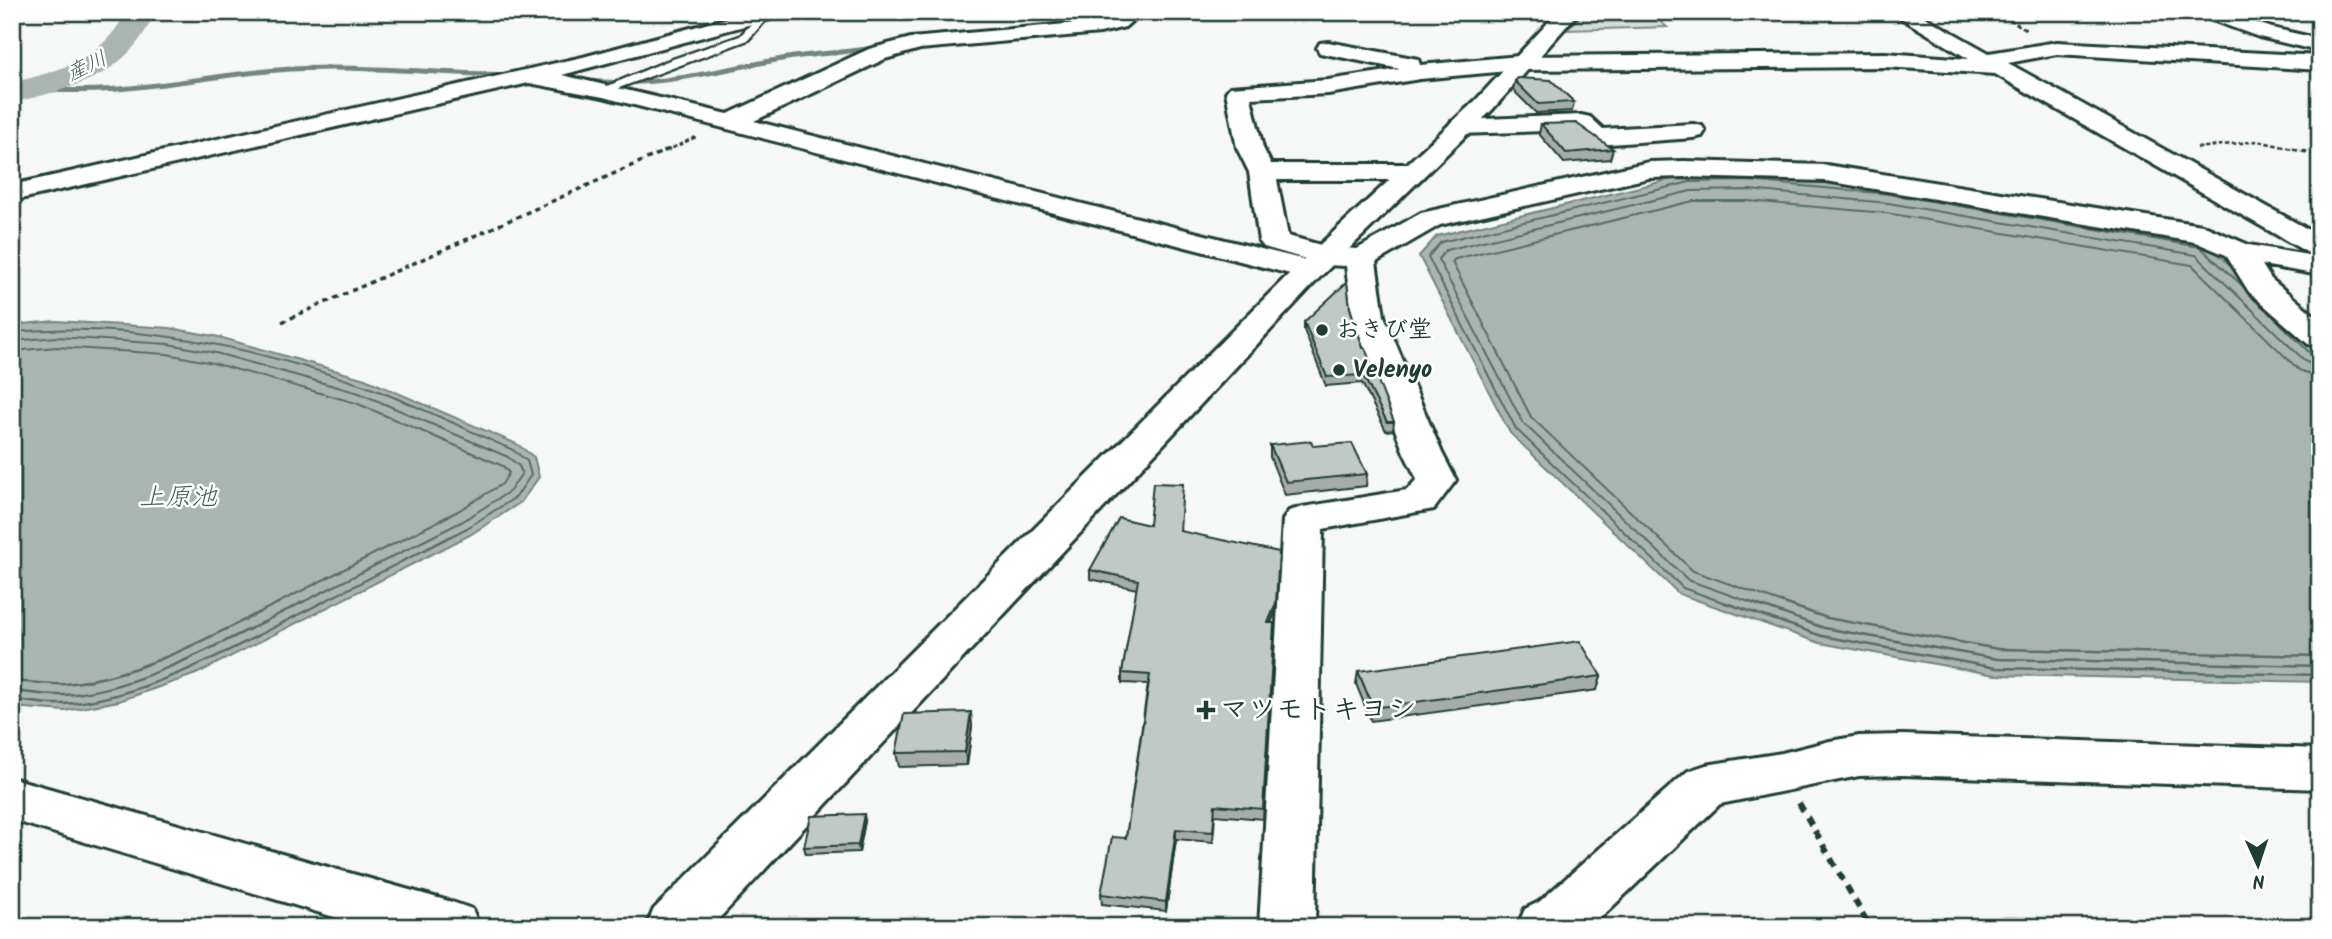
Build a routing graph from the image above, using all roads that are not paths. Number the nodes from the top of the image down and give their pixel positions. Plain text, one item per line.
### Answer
1 (1132, 12) edge
2 (1569, 12) edge
3 (1901, 12) edge
4 (769, 13) edge
5 (2216, 15) dead end
6 (2320, 45) edge
7 (1328, 48) dead end
8 (1519, 63) junction
9 (2320, 63) edge
10 (1993, 64) junction
11 (1443, 70) junction
12 (529, 76) junction
13 (604, 90) junction
14 (1566, 100) edge
15 (1484, 104) junction
16 (729, 122) junction
17 (1460, 127) junction
18 (1693, 131) dead end
19 (1262, 172) junction
20 (1413, 172) junction
21 (12, 192) edge
22 (2320, 248) edge
23 (2239, 252) junction
24 (1332, 261) junction
25 (2320, 266) edge
26 (2320, 337) edge
27 (2320, 769) edge
28 (12, 799) edge
29 (452, 927) edge
30 (674, 927) edge
31 (1287, 927) edge
32 (1545, 927) edge

1 - 16 street
2 - 8 street
3 - 10 street
4 - 12 street
4 - 13 lane
5 - 6 street
7 - 11 street
8 - 10 street
8 - 11 street
8 - 15 street
9 - 10 street
10 - 22 street
11 - 19 street
12 - 13 street
12 - 21 street
13 - 16 street
14 - 15 street
15 - 17 street
16 - 24 street
17 - 18 street
17 - 20 street
19 - 20 street
19 - 24 street
20 - 24 street
23 - 24 street
23 - 25 street
23 - 26 street
24 - 30 street
24 - 31 street
27 - 32 street
28 - 29 street

